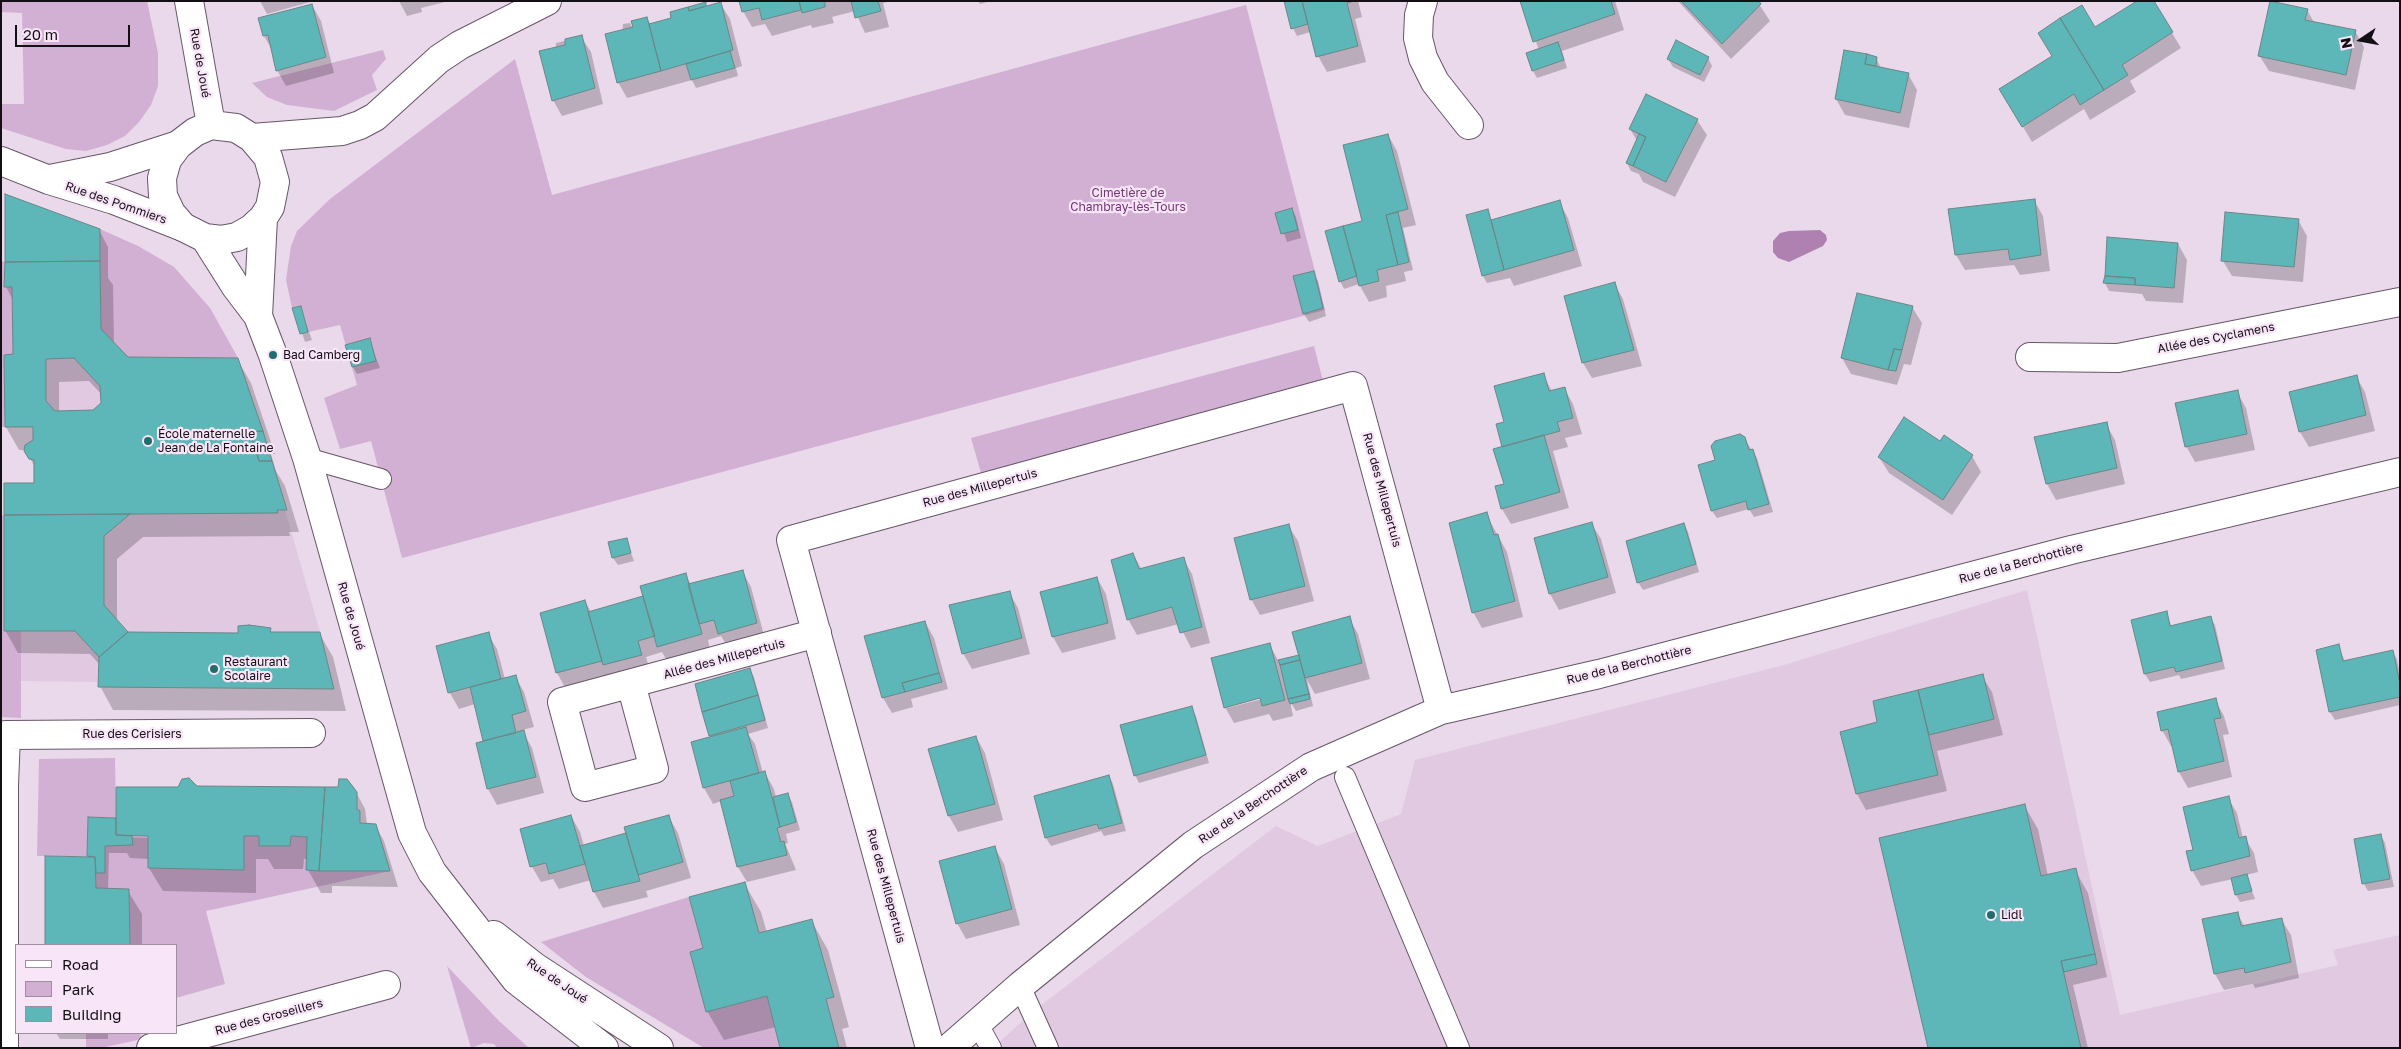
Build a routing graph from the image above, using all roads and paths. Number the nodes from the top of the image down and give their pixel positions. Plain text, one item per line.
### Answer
1 (189, 1) edge
2 (547, 1) edge
3 (1423, 1) edge
4 (211, 124) junction
5 (1469, 125) dead end
6 (252, 138) junction
7 (178, 145) junction
8 (1, 161) edge
9 (49, 180) junction
10 (263, 218) junction
11 (194, 233) junction
12 (2400, 302) edge
13 (258, 316) junction
14 (2030, 357) dead end
15 (307, 458) junction
16 (2400, 472) edge
17 (381, 480) dead end
18 (817, 634) junction
19 (630, 684) dead end
20 (1442, 710) junction
21 (311, 733) dead end
22 (1345, 777) dead end
23 (3, 785) edge
24 (459, 907) junction
25 (386, 986) dead end
26 (1020, 986) junction
27 (977, 1023) junction
28 (594, 1043) edge
29 (4, 1048) edge
30 (151, 1048) edge
31 (660, 1048) edge
32 (930, 1048) edge
33 (949, 1048) edge
34 (990, 1048) edge
35 (1048, 1048) edge
36 (1459, 1048) edge

1 - 4 street, Rue de Joué
2 - 6 street
3 - 5 street
4 - 6 street
4 - 7 street
6 - 10 street
7 - 9 street, Rue des Pommiers
7 - 11 street
8 - 9 street, Rue des Pommiers
9 - 11 street, Rue des Pommiers
10 - 11 street
10 - 13 street, Rue de Joué
11 - 13 street, Rue de Joué
12 - 14 street, Allée des Cyclamens
13 - 15 street, Rue de Joué
15 - 17 lane
15 - 24 street, Rue de Joué
16 - 20 street, Rue de la Berchottière
18 - 19 street, Allée des Millepertuis
18 - 20 street, Rue des Millepertuis
18 - 32 street, Rue des Millepertuis
20 - 26 street, Rue de la Berchottière
21 - 23 street, Rue des Cerisiers
22 - 36 lane
23 - 29 street
24 - 28 street, Rue de Joué
24 - 31 street, Rue de Joué
25 - 30 street, Rue des Groseillers
26 - 27 street, Rue de la Berchottière
26 - 35 lane
27 - 33 street, Rue de la Berchottière
27 - 34 lane

